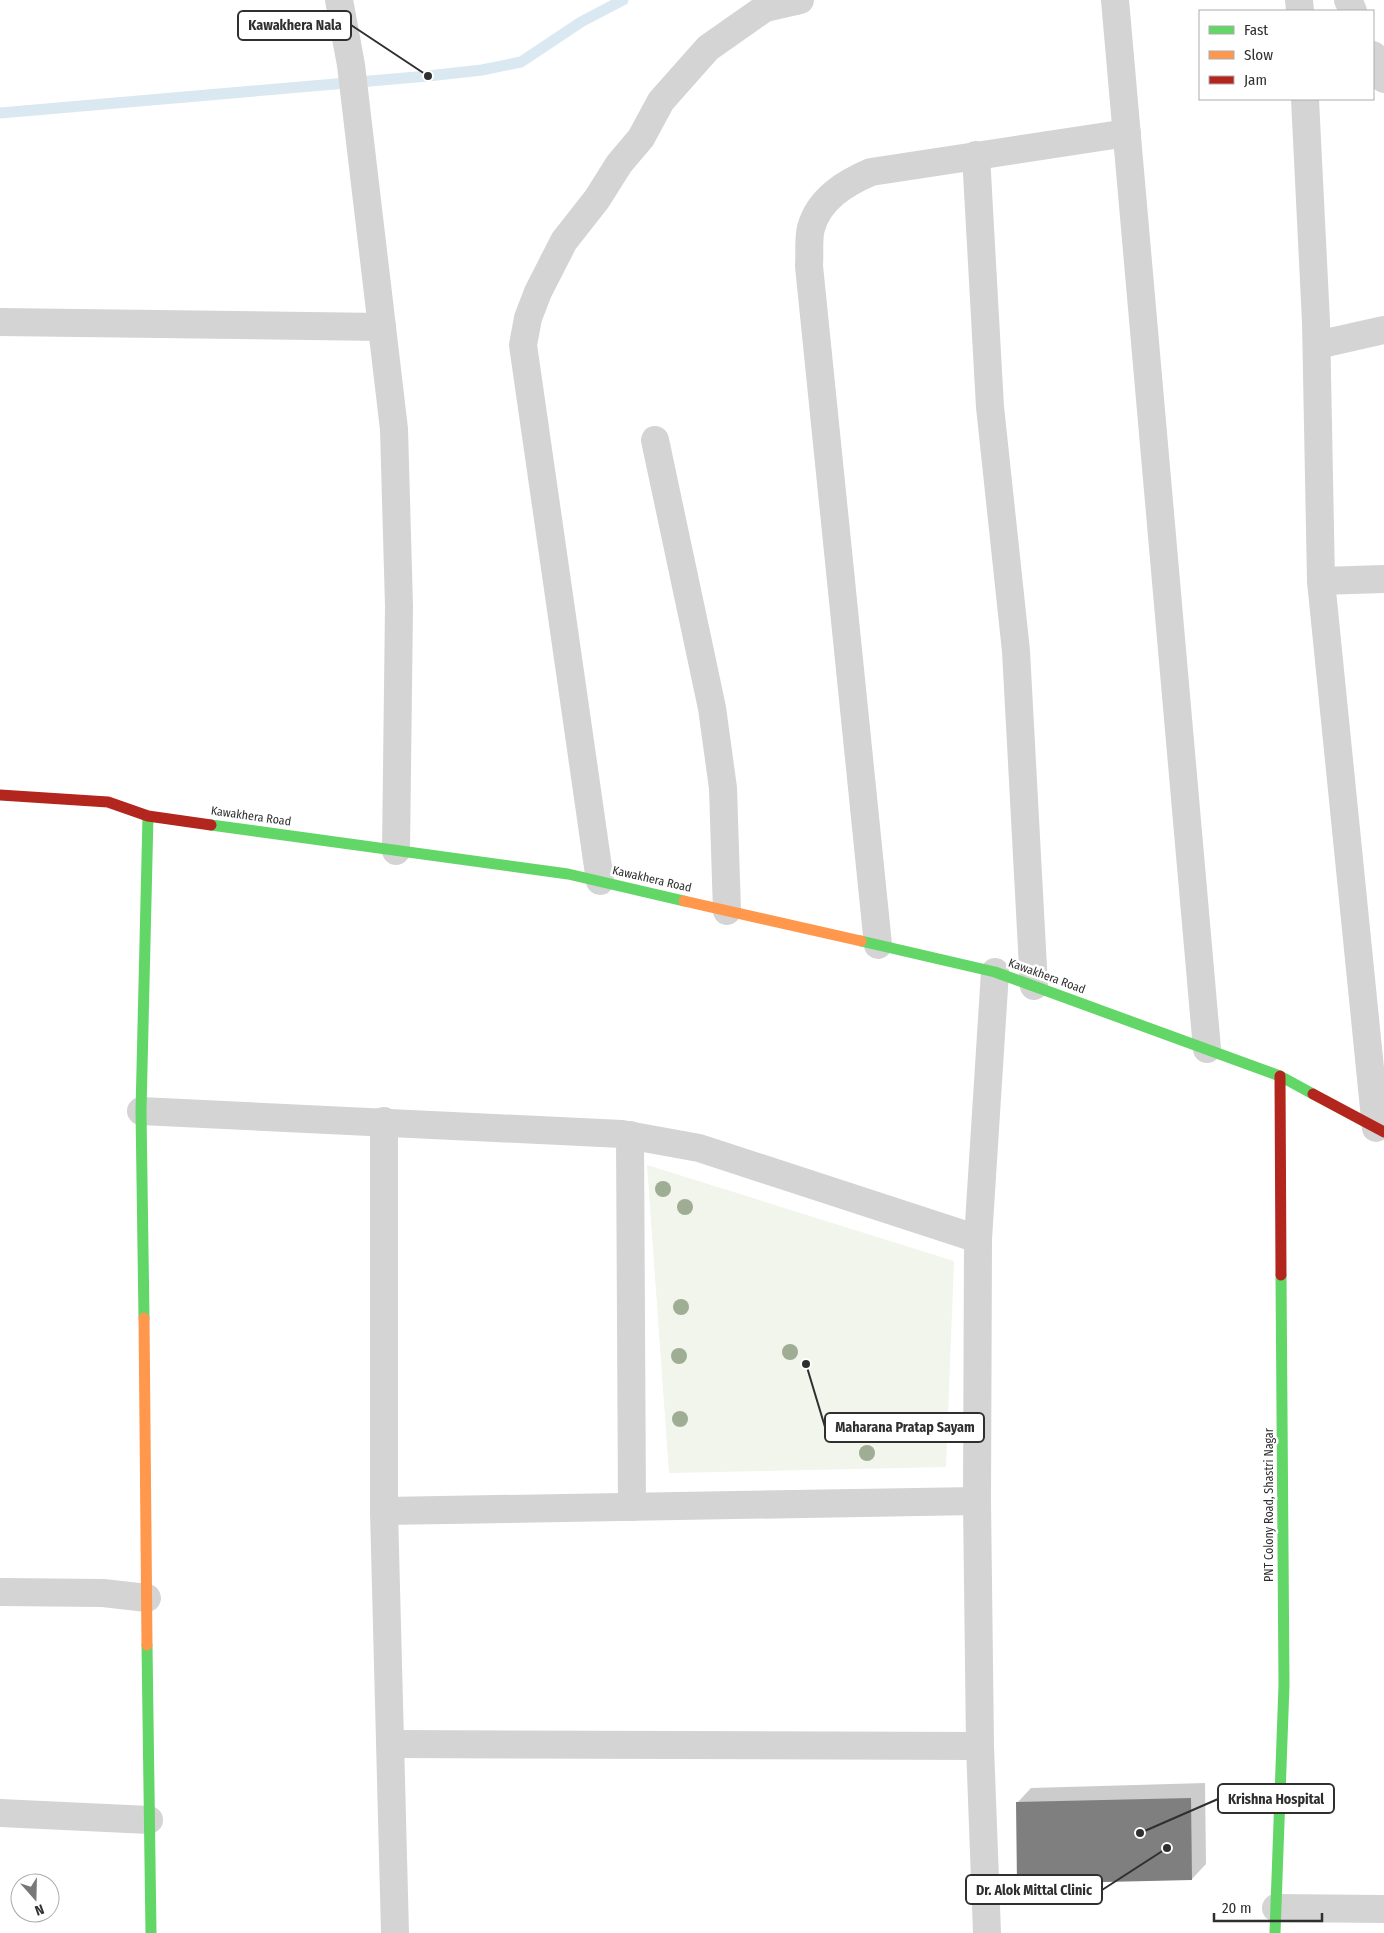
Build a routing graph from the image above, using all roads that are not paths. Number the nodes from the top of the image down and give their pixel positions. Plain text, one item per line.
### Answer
1 (339, 0) edge
2 (800, 0) edge
3 (1115, 0) edge
4 (1374, 56) edge
5 (1384, 79) edge
6 (1304, 100) edge
7 (1126, 133) junction
8 (976, 156) junction
9 (0, 322) edge
10 (382, 327) junction
11 (1384, 330) edge
12 (1317, 345) junction
13 (655, 440) dead end
14 (1384, 579) edge
15 (1321, 581) junction
16 (0, 795) edge
17 (148, 816) junction
18 (396, 851) junction
19 (600, 882) junction
20 (727, 911) junction
21 (878, 945) junction
22 (995, 972) junction
23 (1034, 986) junction
24 (1207, 1049) junction
25 (1280, 1076) junction
26 (141, 1111) junction
27 (384, 1121) junction
28 (1380, 1130) edge
29 (630, 1136) junction
30 (978, 1239) junction
31 (977, 1501) junction
32 (632, 1507) junction
33 (384, 1511) junction
34 (0, 1592) edge
35 (147, 1598) junction
36 (391, 1744) junction
37 (980, 1746) junction
38 (0, 1813) edge
39 (149, 1820) junction
40 (1384, 1908) edge
41 (1276, 1921) edge
42 (151, 1933) edge
43 (395, 1933) edge
44 (987, 1933) edge

1 - 10 street
2 - 19 street
3 - 7 street
4 - 5 street
6 - 12 street
7 - 8 street
7 - 24 street
8 - 21 street
8 - 23 street
9 - 10 street
10 - 18 street
11 - 12 street
12 - 15 street
13 - 20 street
14 - 15 street
15 - 28 street
16 - 17 street, Kawakhera Road
17 - 18 street, Kawakhera Road
17 - 26 street
18 - 19 street, Kawakhera Road
19 - 20 street, Kawakhera Road
20 - 21 street, Kawakhera Road
21 - 22 street, Kawakhera Road
22 - 23 street, Kawakhera Road
22 - 30 street
23 - 24 street, Kawakhera Road
24 - 25 street, Kawakhera Road
25 - 28 street, Kawakhera Road
25 - 41 street, PNT Colony Road, Shastri Nagar
26 - 27 street
26 - 35 street
27 - 29 street
27 - 33 street
29 - 30 street
29 - 32 street
30 - 31 street
31 - 32 street
31 - 37 street
32 - 33 street
33 - 36 street
34 - 35 street
35 - 39 street
36 - 37 street
36 - 43 street
37 - 44 street
38 - 39 street
39 - 42 street
40 - 41 street

